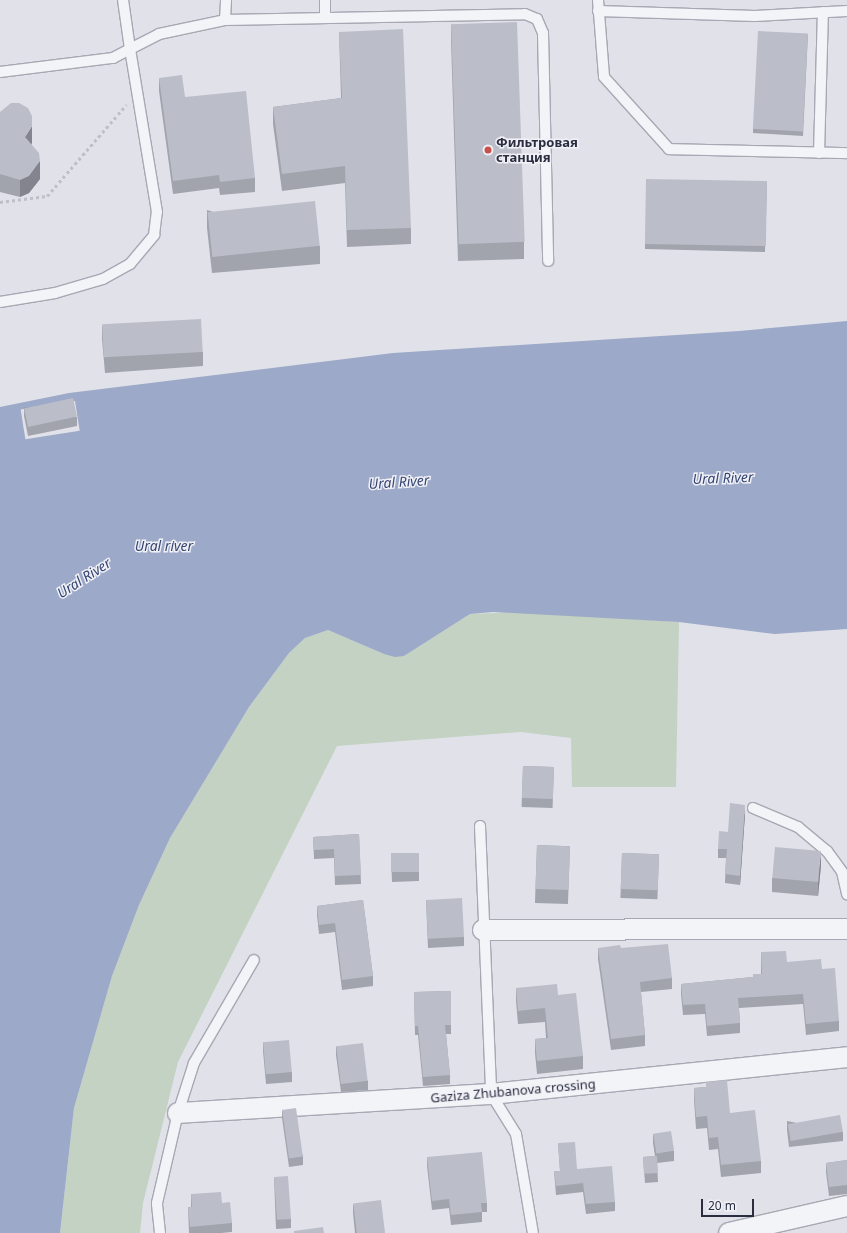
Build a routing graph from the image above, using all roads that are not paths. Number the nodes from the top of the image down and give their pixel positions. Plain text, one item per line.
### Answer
1 (123, 0) edge
2 (226, 0) edge
3 (325, 0) edge
4 (598, 0) edge
5 (598, 11) junction
6 (847, 11) edge
7 (822, 12) junction
8 (325, 18) junction
9 (225, 20) junction
10 (130, 49) junction
11 (0, 72) edge
12 (819, 153) junction
13 (847, 153) edge
14 (548, 261) dead end
15 (0, 302) edge
16 (753, 808) dead end
17 (480, 826) dead end
18 (847, 894) edge
19 (847, 929) edge
20 (483, 930) junction
21 (254, 960) dead end
22 (847, 1057) edge
23 (491, 1094) junction
24 (178, 1113) junction
25 (847, 1206) edge
26 (160, 1233) edge
27 (533, 1233) edge
28 (729, 1233) edge

1 - 10 lane
2 - 9 lane
3 - 8 lane
4 - 5 lane
5 - 7 lane
5 - 12 lane
6 - 7 lane
7 - 12 lane
8 - 9 lane
8 - 14 lane
9 - 10 lane
10 - 11 lane
10 - 15 lane
12 - 13 lane
16 - 18 lane
17 - 20 lane
19 - 20 street
20 - 23 lane
21 - 24 lane
22 - 23 street, Gaziza Zhubanova crossing
23 - 24 street, Gaziza Zhubanova crossing
23 - 27 lane
24 - 26 lane
25 - 28 street

